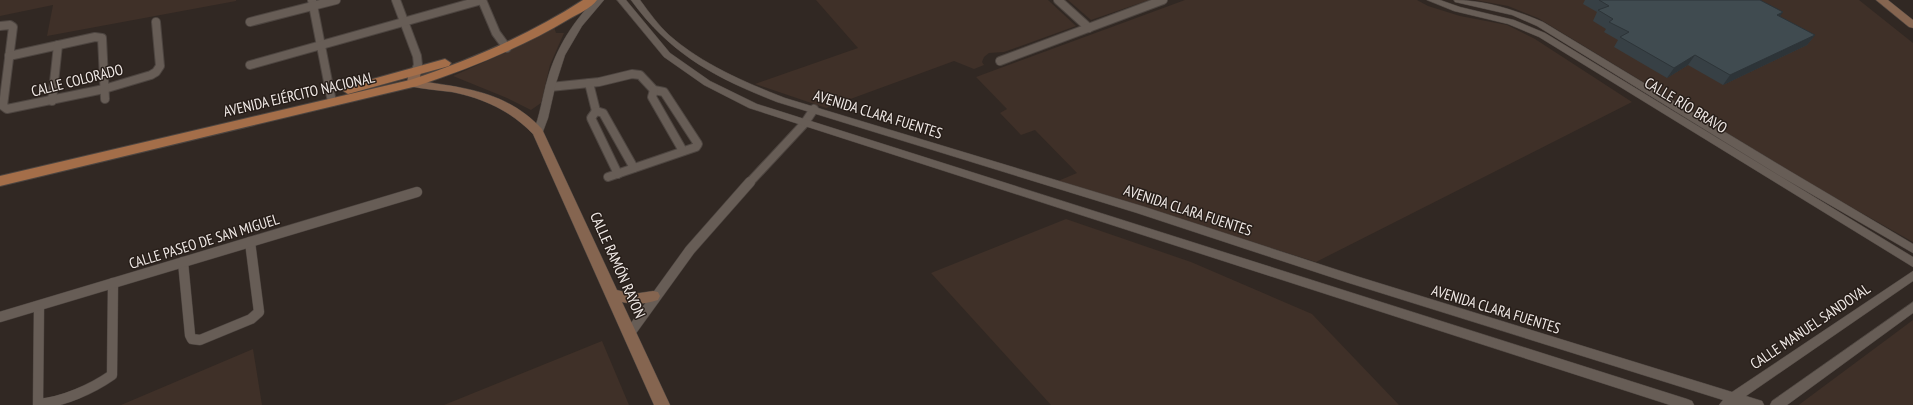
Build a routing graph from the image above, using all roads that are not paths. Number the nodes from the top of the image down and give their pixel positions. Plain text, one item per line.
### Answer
1 (336, 0) edge
2 (396, 0) edge
3 (482, 0) edge
4 (579, 0) edge
5 (591, 0) edge
6 (600, 0) edge
7 (622, 0) edge
8 (635, 0) edge
9 (1058, 0) edge
10 (1162, 0) edge
11 (1431, 0) edge
12 (1458, 0) edge
13 (1881, 0) edge
14 (312, 3) edge
15 (156, 22) dead end
16 (250, 22) dead end
17 (405, 23) junction
18 (1913, 25) edge
19 (0, 26) edge
20 (1089, 28) junction
21 (10, 44) junction
22 (58, 45) junction
23 (504, 45) junction
24 (0, 46) edge
25 (321, 46) junction
26 (9, 56) junction
27 (1000, 61) dead end
28 (250, 65) dead end
29 (414, 78) junction
30 (589, 83) junction
31 (550, 87) junction
32 (104, 89) junction
33 (654, 90) junction
34 (2, 92) edge
35 (331, 98) junction
36 (106, 99) dead end
37 (52, 101) junction
38 (814, 109) junction
39 (596, 111) junction
40 (804, 124) junction
41 (541, 136) junction
42 (1725, 141) junction
43 (683, 151) junction
44 (634, 168) junction
45 (0, 173) edge
46 (618, 174) junction
47 (608, 177) dead end
48 (0, 181) edge
49 (417, 192) dead end
50 (250, 242) junction
51 (1913, 249) edge
52 (183, 262) junction
53 (1913, 263) edge
54 (1913, 275) edge
55 (113, 283) junction
56 (612, 294) junction
57 (654, 296) junction
58 (39, 306) junction
59 (1913, 307) edge
60 (0, 317) edge
61 (630, 333) junction
62 (1729, 402) edge
63 (662, 405) edge
64 (1687, 405) edge
65 (1757, 405) edge
66 (1777, 405) edge

1 - 14 street
2 - 17 street
3 - 17 street
3 - 23 street
4 - 23 main road, AVENIDA EJÉRCITO NACIONAL
5 - 23 main road, AVENIDA EJÉRCITO NACIONAL
6 - 31 street
7 - 40 street, AVENIDA CLARA FUENTES
8 - 38 street, AVENIDA CLARA FUENTES
9 - 20 street
10 - 20 street
11 - 42 street, CALLE RÍO BRAVO
12 - 42 street, CALLE RÍO BRAVO
13 - 18 main road
14 - 16 street
14 - 25 street
15 - 32 street, CALLE COLORADO
17 - 25 street
17 - 29 street
19 - 21 street
20 - 27 street
21 - 24 street
21 - 26 street
22 - 26 street
22 - 32 street
22 - 37 street
23 - 29 main road, AVENIDA EJÉRCITO NACIONAL
25 - 28 street
25 - 35 street
26 - 34 street
29 - 35 main road, AVENIDA EJÉRCITO NACIONAL
29 - 41 main road
30 - 31 street
30 - 33 street
30 - 39 street
31 - 41 street
32 - 36 street
32 - 37 street, CALLE COLORADO
33 - 43 street
33 - 43 street
34 - 37 street, CALLE COLORADO
35 - 45 main road, AVENIDA EJÉRCITO NACIONAL
35 - 48 main road, AVENIDA EJÉRCITO NACIONAL
38 - 40 street
38 - 62 street, AVENIDA CLARA FUENTES
39 - 44 street
39 - 46 street
40 - 57 street
40 - 64 street, AVENIDA CLARA FUENTES
41 - 56 main road, CALLE RAMÓN RAYON
42 - 51 street, CALLE RÍO BRAVO
42 - 53 street, CALLE RÍO BRAVO
43 - 44 street
44 - 46 street
46 - 47 street
49 - 50 street, CALLE PASEO DE SAN MIGUEL
50 - 52 street, CALLE PASEO DE SAN MIGUEL
50 - 52 street
52 - 55 street, CALLE PASEO DE SAN MIGUEL
54 - 62 street, CALLE MANUEL SANDOVAL
55 - 58 street, CALLE PASEO DE SAN MIGUEL
55 - 58 street
56 - 57 main road
56 - 61 main road, CALLE RAMÓN RAYON
57 - 61 street
58 - 60 street, CALLE PASEO DE SAN MIGUEL
59 - 66 street
61 - 63 main road, CALLE RAMÓN RAYON
62 - 65 street, AVENIDA CLARA FUENTES

